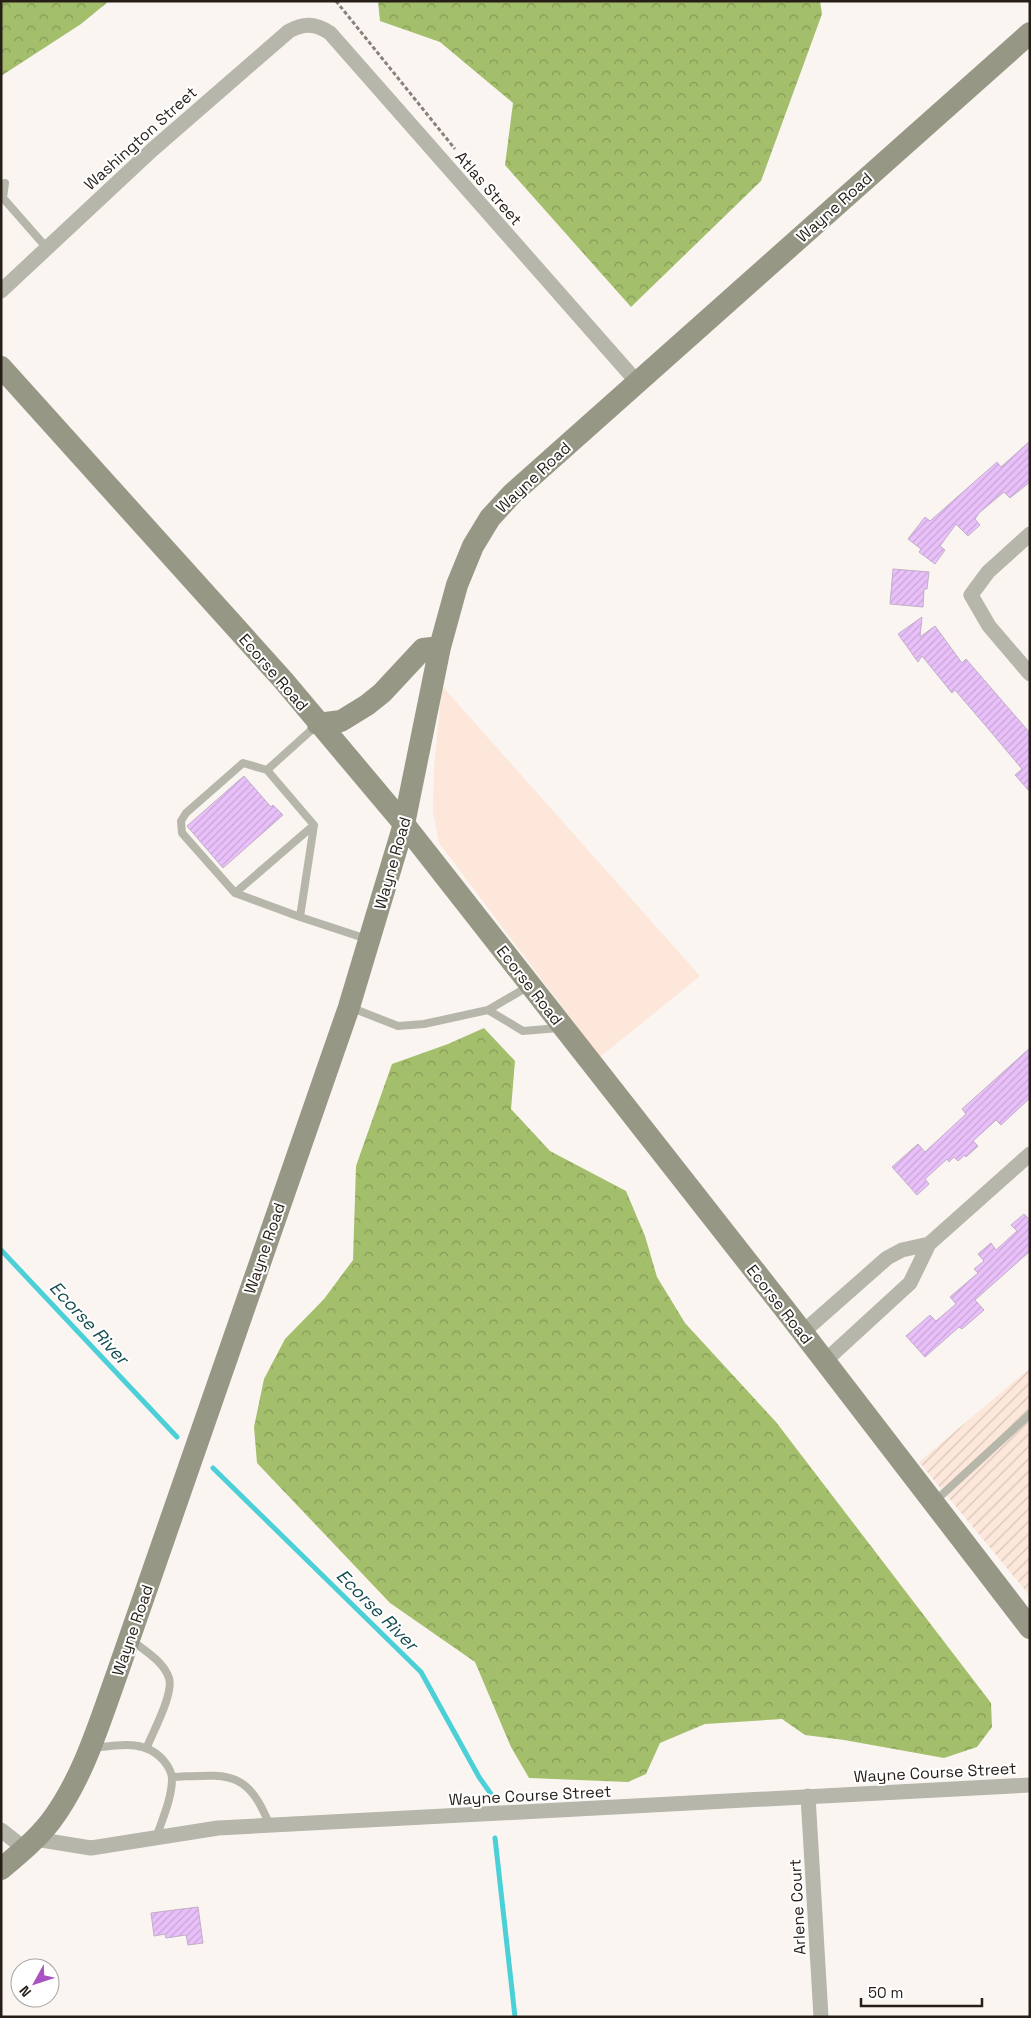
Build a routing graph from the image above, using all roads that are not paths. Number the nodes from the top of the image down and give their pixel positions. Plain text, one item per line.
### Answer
1 (310, 24) joint
2 (1030, 33) edge
3 (4, 183) dead end
4 (46, 247) junction
5 (1, 291) edge
6 (1, 367) edge
7 (637, 382) junction
8 (1030, 534) edge
9 (440, 647) junction
10 (1030, 674) edge
11 (318, 724) junction
12 (267, 770) junction
13 (404, 824) junction
14 (314, 825) junction
15 (235, 893) junction
16 (300, 917) junction
17 (369, 940) junction
18 (530, 985) junction
19 (349, 1007) junction
20 (488, 1010) junction
21 (564, 1028) junction
22 (1030, 1154) edge
23 (929, 1244) junction
24 (803, 1332) junction
25 (825, 1362) junction
26 (1028, 1419) edge
27 (933, 1503) junction
28 (1030, 1628) edge
29 (129, 1638) junction
30 (147, 1747) junction
31 (89, 1749) junction
32 (172, 1776) junction
33 (1030, 1785) edge
34 (808, 1796) junction
35 (270, 1826) junction
36 (1, 1830) edge
37 (156, 1838) junction
38 (30, 1844) junction
39 (1, 1869) edge
40 (821, 2017) edge

1 - 4 street, Washington Street
1 - 7 street, Atlas Street
2 - 7 main road, Wayne Road
3 - 4 lane
4 - 5 street, Washington Street
6 - 11 main road, Ecorse Road
7 - 9 main road, Wayne Road
8 - 10 street
9 - 11 main road
9 - 13 main road, Wayne Road
11 - 12 lane
11 - 13 main road, Ecorse Road
12 - 14 lane
12 - 15 lane
13 - 17 main road, Wayne Road
13 - 18 main road, Ecorse Road
14 - 15 lane
14 - 16 lane
15 - 16 lane
16 - 17 lane
17 - 19 main road, Wayne Road
18 - 20 lane
18 - 21 main road, Ecorse Road
19 - 20 lane
19 - 29 main road, Wayne Road
20 - 21 lane
21 - 24 main road, Ecorse Road
22 - 23 street
23 - 24 street
23 - 25 street
24 - 25 main road, Ecorse Road
25 - 27 main road, Ecorse Road
26 - 27 lane
27 - 28 main road, Ecorse Road
29 - 30 lane
29 - 31 main road, Wayne Road
30 - 31 lane
30 - 32 lane
31 - 38 main road, Wayne Road
32 - 35 lane
32 - 37 lane
33 - 34 street, Wayne Course Street
34 - 35 street, Wayne Course Street
34 - 40 street, Arlene Court
35 - 37 street, Wayne Course Street
36 - 38 street
37 - 38 street, Wayne Course Street
38 - 39 main road, Wayne Road

